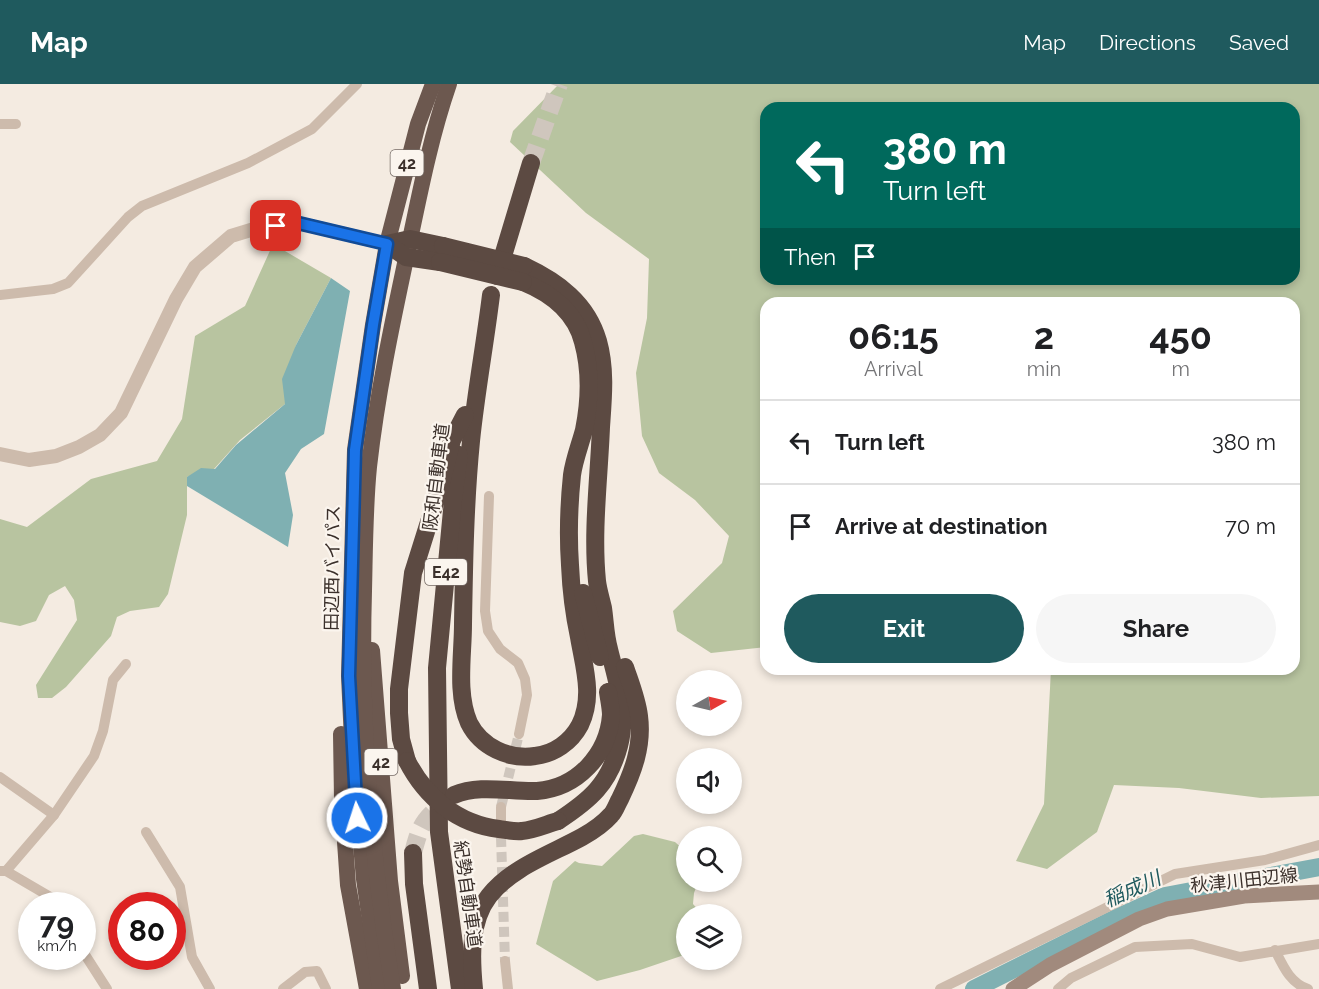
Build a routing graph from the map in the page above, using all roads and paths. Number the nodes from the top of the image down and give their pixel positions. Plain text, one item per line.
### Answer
1 (357, 84) edge
2 (433, 84) edge
3 (449, 84) edge
4 (0, 124) edge
5 (16, 124) dead end
6 (531, 163) tunnel mouth
7 (387, 244) junction
8 (408, 248) junction
9 (523, 274) junction
10 (0, 295) edge
11 (492, 295) junction
12 (465, 415) junction
13 (580, 443) junction
14 (0, 454) edge
15 (489, 496) dead end
16 (602, 606) junction
17 (126, 664) dead end
18 (519, 734) tunnel mouth
19 (0, 777) edge
20 (454, 795) tunnel mouth
21 (438, 805) joint
22 (501, 807) tunnel mouth
23 (54, 815) junction
24 (146, 832) dead end
25 (501, 837) tunnel mouth
26 (1319, 845) edge
27 (413, 853) tunnel mouth
28 (3, 871) edge
29 (41, 892) edge
30 (1319, 892) edge
31 (1319, 944) edge
32 (1275, 950) junction
33 (505, 961) tunnel mouth
34 (95, 970) edge
35 (385, 984) edge
36 (107, 989) edge
37 (210, 989) edge
38 (283, 989) edge
39 (326, 989) edge
40 (428, 989) edge
41 (460, 989) edge
42 (474, 989) edge
43 (507, 989) edge
44 (940, 989) edge
45 (1013, 989) edge
46 (1058, 989) edge
47 (1308, 989) edge

1 - 10 street
2 - 7 highway, 田辺西バイパス / 42
3 - 8 highway, 田辺西バイパス / 42
4 - 5 street
6 - 11 highway, 阪和自動車道 / E42
7 - 8 highway
7 - 14 street
7 - 35 highway, 田辺西バイパス / 42
8 - 9 highway, bridge
8 - 35 highway, 田辺西バイパス / 42
9 - 13 highway
9 - 16 highway
11 - 12 highway, 阪和自動車道 / E42
11 - 13 highway
12 - 16 highway, bridge
12 - 21 highway, 阪和自動車道 / E42
13 - 20 highway
15 - 18 street
16 - 42 highway
17 - 23 street
19 - 23 street
21 - 41 highway, 紀勢自動車道 / E42
22 - 25 street
23 - 28 street
24 - 37 street
26 - 44 street
27 - 40 highway
28 - 29 street
30 - 45 main road, 秋津川田辺線
31 - 32 street
32 - 46 street
32 - 47 street
33 - 43 street
34 - 36 street
38 - 39 street

